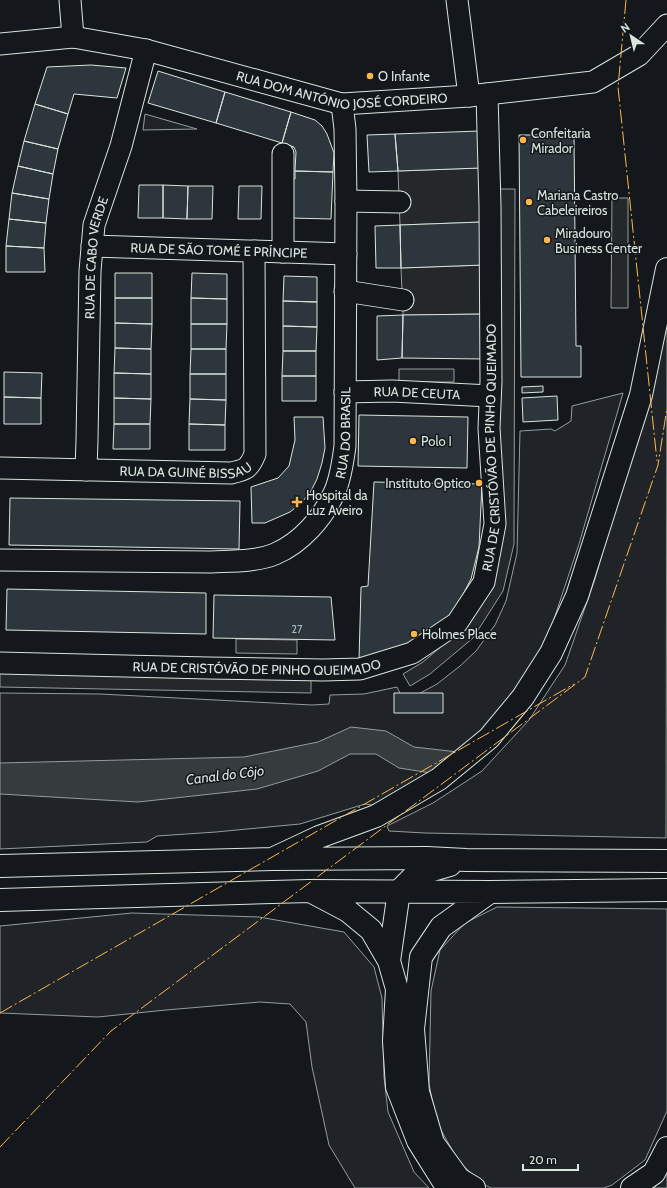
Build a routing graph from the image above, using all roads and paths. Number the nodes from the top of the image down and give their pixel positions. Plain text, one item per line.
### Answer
1 (70, 0) edge
2 (457, 0) edge
3 (667, 25) edge
4 (73, 37) junction
5 (0, 44) edge
6 (146, 50) junction
7 (478, 95) junction
8 (342, 104) junction
9 (283, 154) dead end
10 (346, 201) junction
11 (400, 202) dead end
12 (92, 246) junction
13 (254, 251) junction
14 (283, 252) junction
15 (346, 254) junction
16 (667, 269) edge
17 (345, 291) junction
18 (403, 300) dead end
19 (345, 392) junction
20 (490, 396) junction
21 (0, 468) edge
22 (86, 470) junction
23 (0, 560) edge
24 (5, 663) edge
25 (272, 859) junction
26 (466, 860) junction
27 (667, 861) edge
28 (0, 866) edge
29 (667, 890) edge
30 (310, 891) junction
31 (399, 891) junction
32 (490, 892) junction
33 (0, 900) edge
34 (389, 961) junction
35 (667, 1148) edge
36 (451, 1188) edge
37 (474, 1188) edge
38 (632, 1188) edge

1 - 4 street
2 - 7 street, RUA DE CRISTÓVÃO DE PINHO QUEIMADO
3 - 7 street, RUA DOM ANTÓNIO JOSÉ CORDEIRO
4 - 5 street, RUA DOM ANTÓNIO JOSÉ CORDEIRO
4 - 6 street, RUA DOM ANTÓNIO JOSÉ CORDEIRO
6 - 8 street, RUA DOM ANTÓNIO JOSÉ CORDEIRO
6 - 12 street, RUA DE CABO VERDE
7 - 8 street, RUA DOM ANTÓNIO JOSÉ CORDEIRO
7 - 20 street, RUA DE CRISTÓVÃO DE PINHO QUEIMADO
8 - 10 street, RUA DO BRASIL
9 - 14 street
10 - 11 street
10 - 15 street, RUA DO BRASIL
12 - 13 street, RUA DE SÃO TOMÉ E PRÍNCIPE
12 - 22 street, RUA DE CABO VERDE
13 - 14 street, RUA DE SÃO TOMÉ E PRÍNCIPE
13 - 22 street, RUA DA GUINÉ BISSAU
14 - 15 street, RUA DE SÃO TOMÉ E PRÍNCIPE
15 - 17 street, RUA DO BRASIL
16 - 25 main road
17 - 18 street
17 - 19 street, RUA DO BRASIL
19 - 20 street, RUA DE CEUTA
19 - 23 street, RUA DO BRASIL
20 - 24 street, RUA DE CRISTÓVÃO DE PINHO QUEIMADO
21 - 22 street, RUA DA GUINÉ BISSAU
25 - 26 main road
25 - 28 main road
26 - 27 main road
26 - 31 main road
29 - 32 main road
30 - 31 main road
30 - 33 main road
30 - 34 main road
31 - 32 main road
31 - 34 main road
32 - 37 main road
34 - 36 main road
35 - 38 main road

